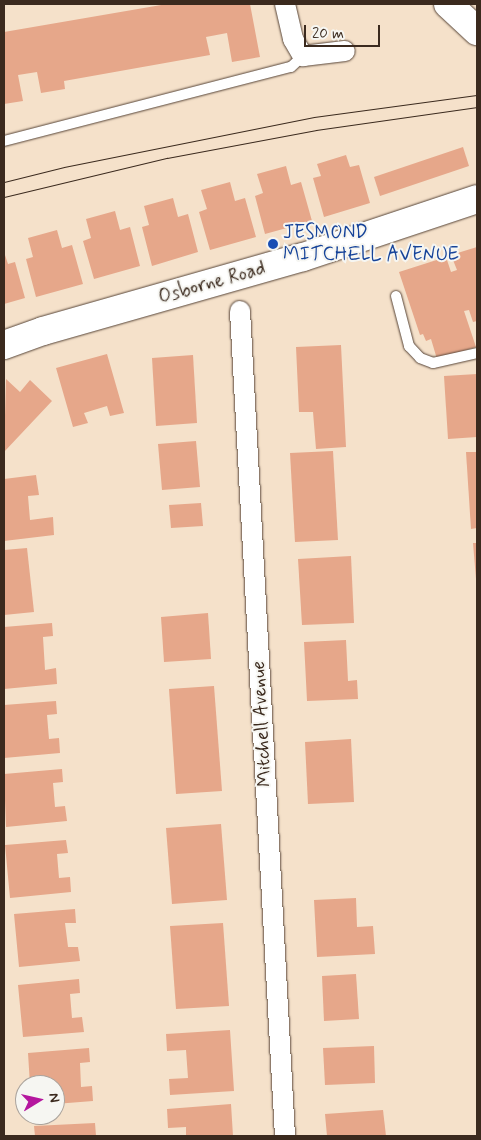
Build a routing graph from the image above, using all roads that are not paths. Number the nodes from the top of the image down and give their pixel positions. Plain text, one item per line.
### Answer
1 (285, 4) edge
2 (448, 4) edge
3 (477, 31) edge
4 (345, 51) dead end
5 (302, 56) junction
6 (4, 141) edge
7 (477, 198) edge
8 (396, 296) dead end
9 (240, 311) dead end
10 (4, 345) edge
11 (477, 353) edge
12 (285, 1136) edge

1 - 5 street
2 - 3 main road
4 - 5 street
5 - 6 lane
7 - 10 main road, Osborne Road
8 - 11 lane
9 - 12 street, Mitchell Avenue

